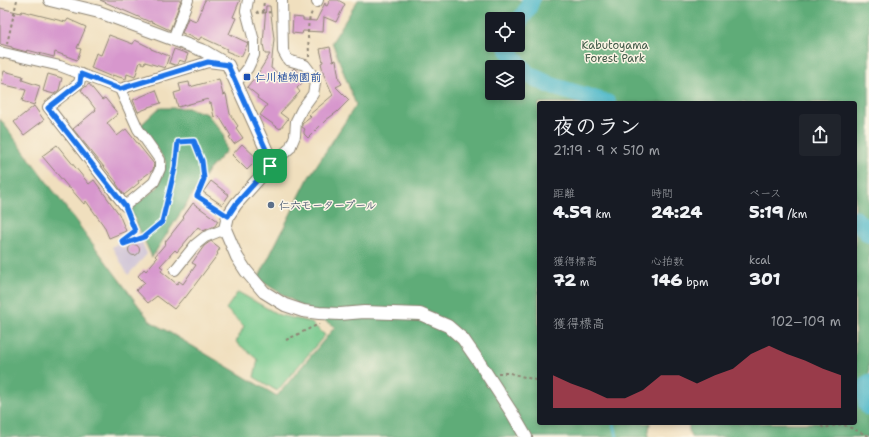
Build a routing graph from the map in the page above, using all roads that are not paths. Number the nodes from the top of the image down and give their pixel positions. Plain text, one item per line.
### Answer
1 (50, 0) edge
2 (188, 0) edge
3 (282, 0) edge
4 (252, 3) edge
5 (173, 39) junction
6 (2, 53) edge
7 (228, 65) junction
8 (81, 74) junction
9 (236, 83) junction
10 (120, 89) junction
11 (270, 166) junction
12 (225, 229) junction
13 (175, 270) dead end
14 (526, 437) edge

1 - 5 street
2 - 5 street
3 - 11 street
4 - 9 street
5 - 7 street
6 - 8 street
7 - 9 street
7 - 10 street
8 - 10 street
8 - 10 street
9 - 11 street
11 - 12 street
12 - 13 street
12 - 14 street

